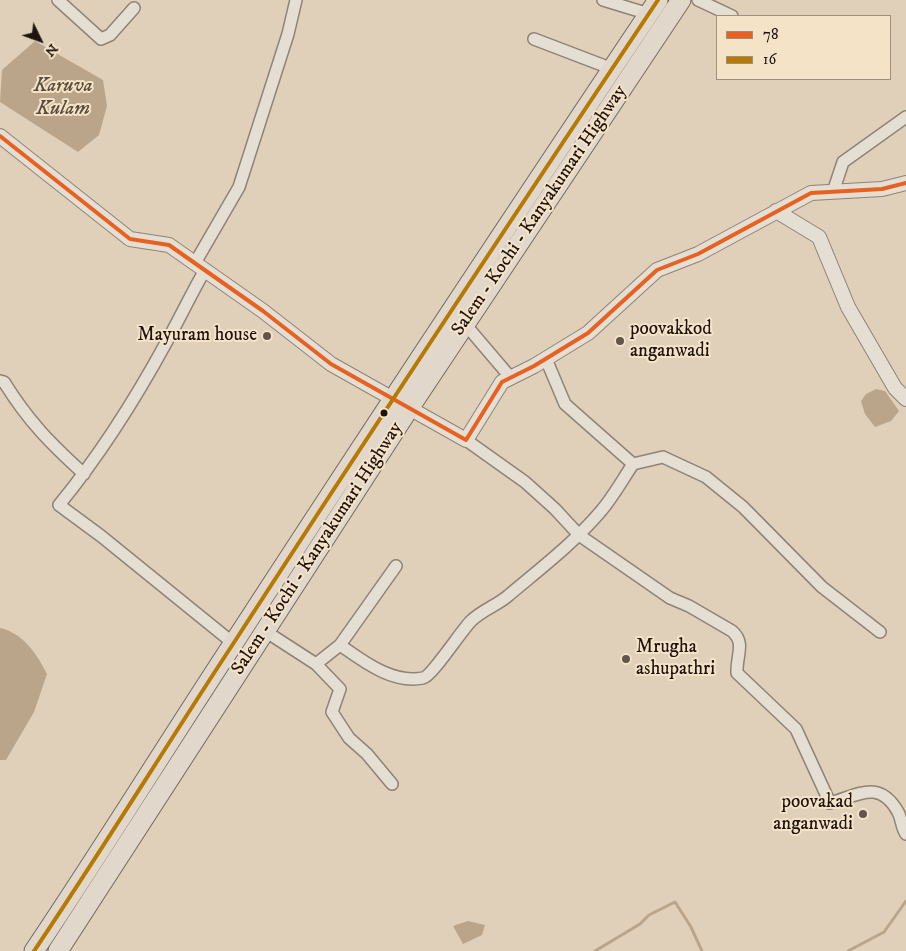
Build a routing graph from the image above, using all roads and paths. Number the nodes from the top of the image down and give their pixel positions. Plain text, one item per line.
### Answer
1 (58, 0) edge
2 (296, 0) edge
3 (602, 0) edge
4 (681, 0) edge
5 (698, 0) edge
6 (653, 7) edge
7 (134, 8) dead end
8 (730, 15) edge
9 (534, 39) dead end
10 (610, 68) junction
11 (906, 117) edge
12 (0, 136) edge
13 (906, 183) edge
14 (833, 192) junction
15 (776, 210) junction
16 (200, 267) junction
17 (465, 324) junction
18 (546, 359) junction
19 (511, 378) junction
20 (0, 381) edge
21 (393, 398) junction
22 (906, 399) edge
23 (410, 407) junction
24 (466, 440) junction
25 (633, 464) junction
26 (84, 474) junction
27 (579, 535) junction
28 (396, 566) dead end
29 (265, 631) junction
30 (880, 632) dead end
31 (233, 643) junction
32 (340, 645) junction
33 (316, 664) junction
34 (392, 784) dead end
35 (906, 834) edge
36 (34, 951) edge
37 (58, 951) edge

1 - 7 street
2 - 16 street
3 - 6 street
4 - 17 highway, Salem - Kochi - Kanyakumari Highway
5 - 8 street
6 - 10 highway, Salem - Kochi - Kanyakumari Highway
9 - 10 street
10 - 21 highway, Salem - Kochi - Kanyakumari Highway
11 - 14 street
12 - 16 street
13 - 14 street
14 - 15 street
15 - 18 street
15 - 22 street
16 - 21 street
16 - 26 street
17 - 19 street
17 - 23 highway, Salem - Kochi - Kanyakumari Highway
18 - 19 street
18 - 25 street
19 - 24 street
20 - 26 street
21 - 23 street
21 - 31 highway, Salem - Kochi - Kanyakumari Highway
23 - 24 street
23 - 29 highway, Salem - Kochi - Kanyakumari Highway
24 - 27 street
25 - 27 street
25 - 30 street
26 - 31 street
27 - 32 street
27 - 35 street
28 - 32 street
29 - 33 street
29 - 37 highway, Salem - Kochi - Kanyakumari Highway
31 - 36 highway, Salem - Kochi - Kanyakumari Highway
32 - 33 street
33 - 34 street

